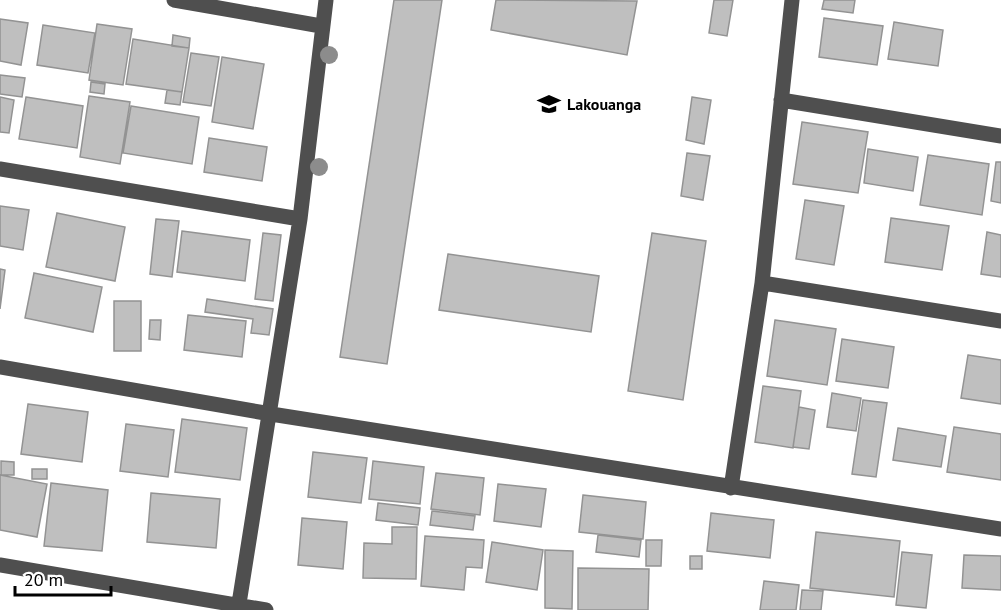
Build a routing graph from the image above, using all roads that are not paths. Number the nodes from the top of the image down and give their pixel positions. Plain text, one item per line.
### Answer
1 (174, 0) edge
2 (326, 0) edge
3 (792, 0) edge
4 (321, 26) junction
5 (781, 100) junction
6 (1001, 136) edge
7 (0, 169) edge
8 (300, 219) junction
9 (762, 283) junction
10 (1001, 321) edge
11 (0, 367) edge
12 (271, 414) junction
13 (731, 488) junction
14 (1001, 529) edge
15 (0, 565) edge
16 (239, 608) edge
17 (266, 610) edge

1 - 4 street
2 - 4 street
3 - 5 street
4 - 8 street
5 - 6 street
5 - 9 street
7 - 8 street
8 - 12 street
9 - 10 street
9 - 13 street
11 - 12 street
12 - 13 street
12 - 16 street
13 - 14 street
15 - 16 street
16 - 17 street

